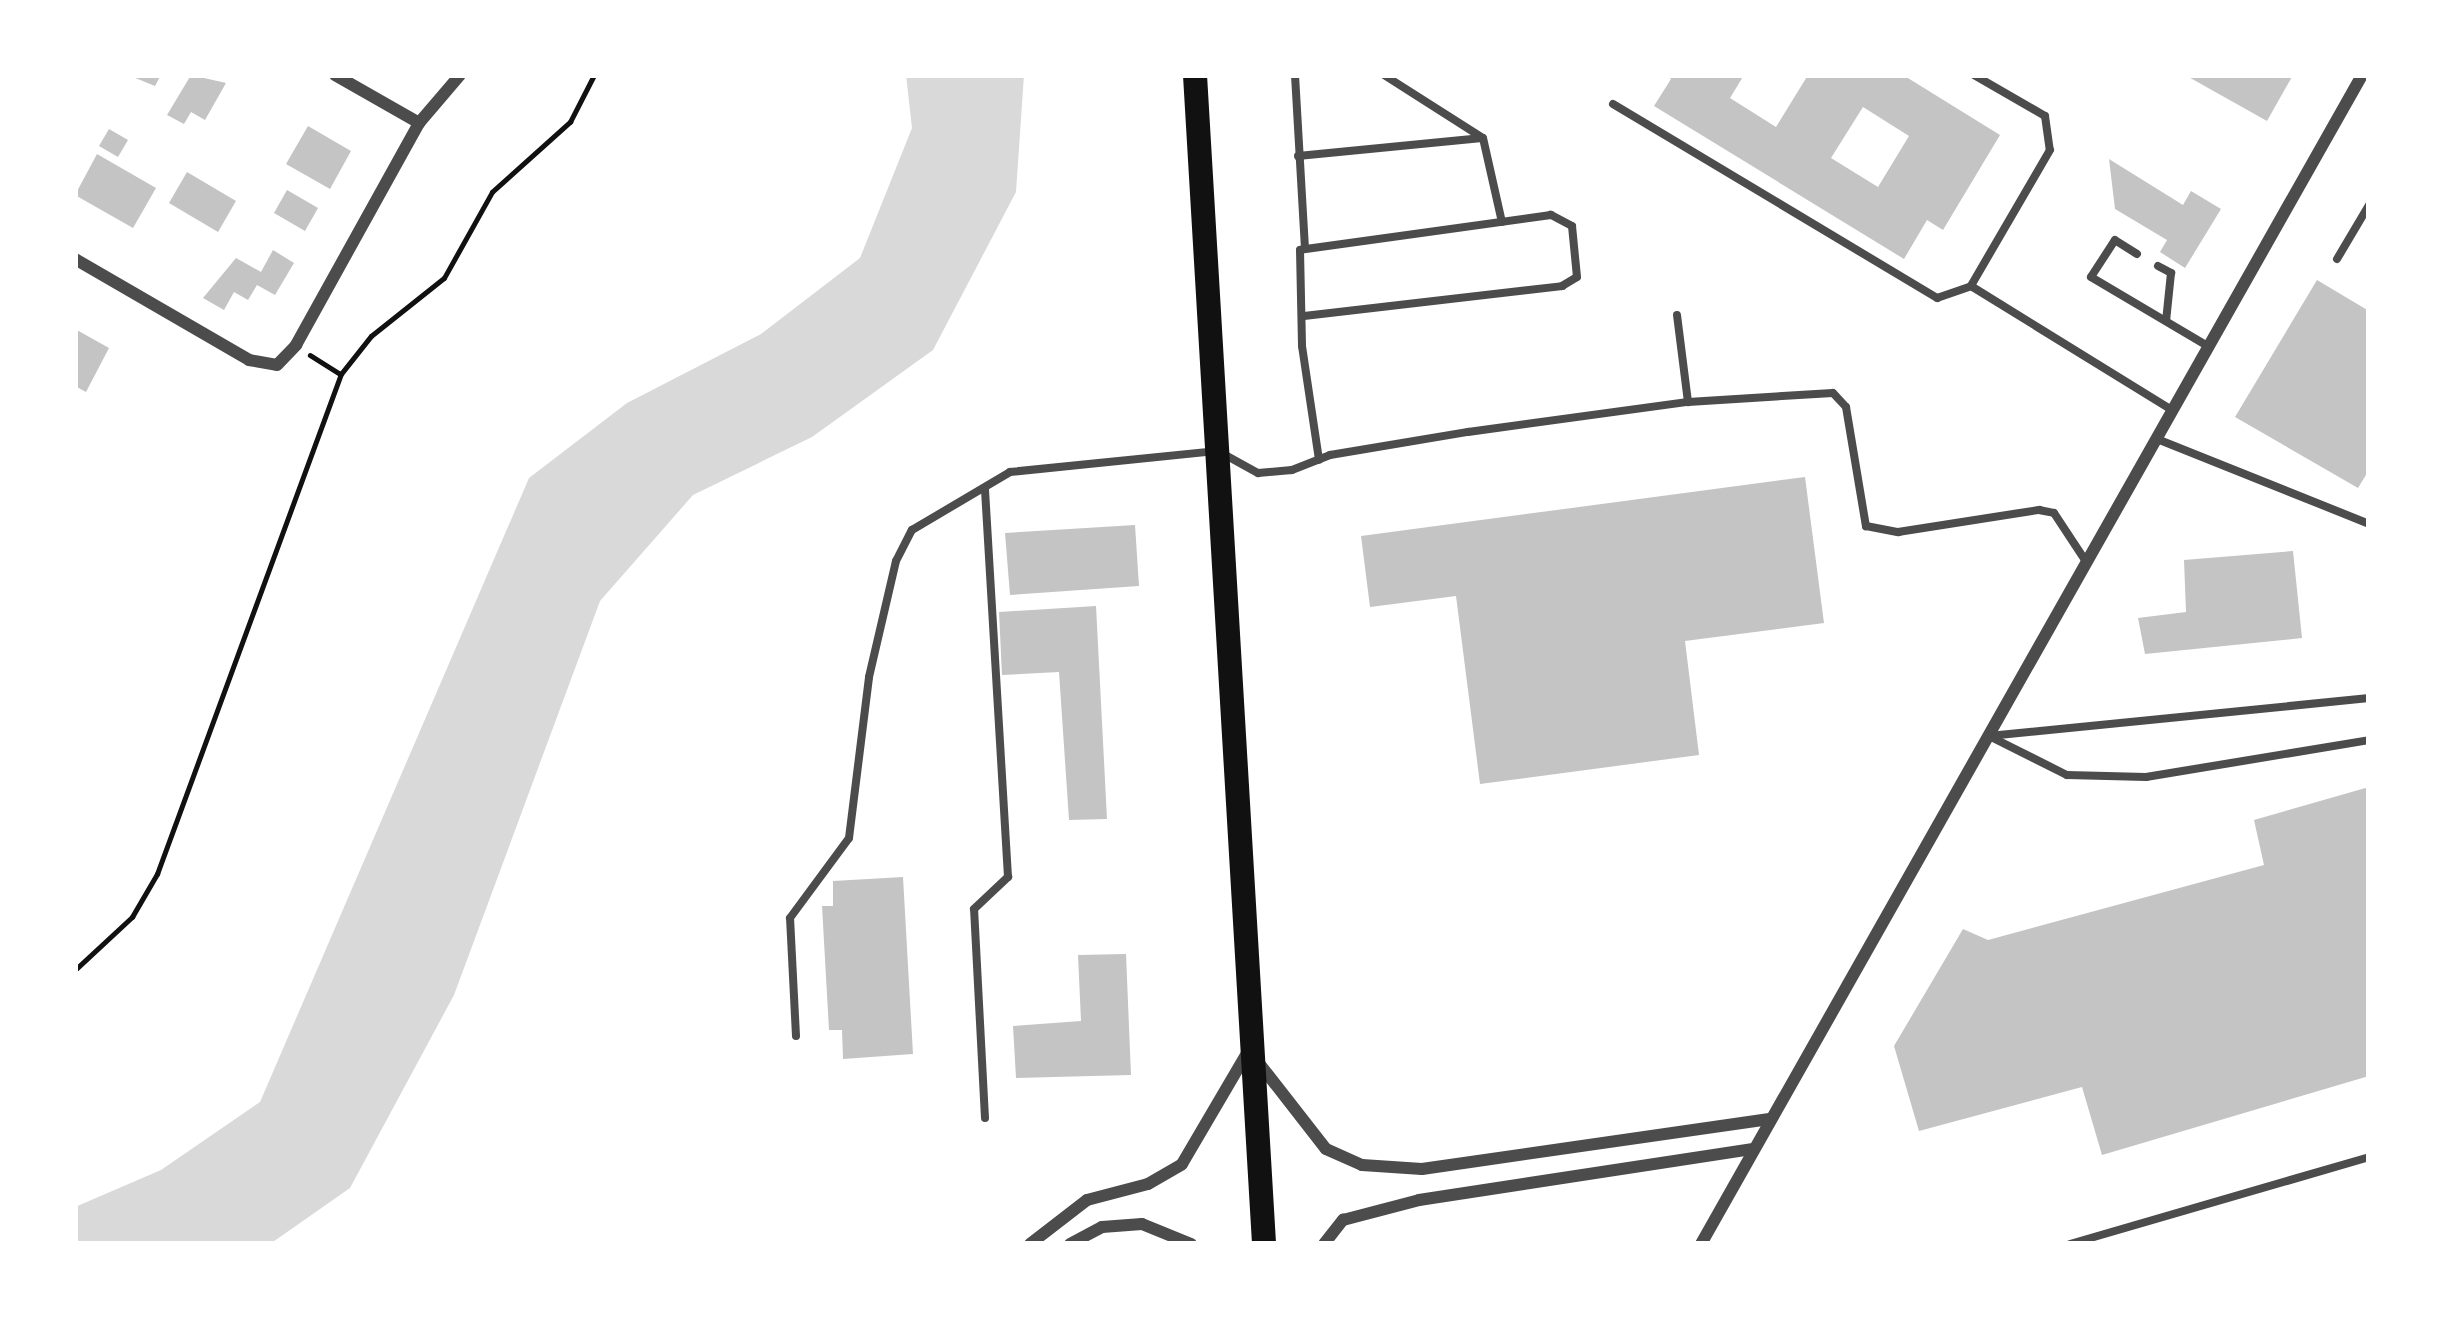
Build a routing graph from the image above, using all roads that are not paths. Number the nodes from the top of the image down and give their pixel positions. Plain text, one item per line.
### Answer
1 (335, 75) edge
2 (460, 75) edge
3 (1195, 75) edge
4 (1295, 75) edge
5 (1384, 75) edge
6 (1974, 75) edge
7 (2362, 75) edge
8 (1613, 104) dead end
9 (419, 123) junction
10 (1483, 138) junction
11 (1298, 156) junction
12 (2369, 205) edge
13 (1502, 222) junction
14 (1305, 248) junction
15 (2138, 254) dead end
16 (75, 259) edge
17 (2336, 259) dead end
18 (2158, 266) dead end
19 (1971, 286) junction
20 (1676, 315) dead end
21 (1304, 316) junction
22 (2165, 321) junction
23 (2206, 345) junction
24 (1688, 402) junction
25 (2170, 409) junction
26 (2155, 439) junction
27 (1218, 451) junction
28 (1319, 460) junction
29 (985, 489) junction
30 (2369, 524) edge
31 (2086, 561) junction
32 (2369, 698) edge
33 (1988, 736) junction
34 (2369, 740) edge
35 (796, 1036) dead end
36 (1249, 1048) junction
37 (985, 1118) dead end
38 (1769, 1119) junction
39 (1753, 1149) junction
40 (2369, 1157) edge
41 (1030, 1244) edge
42 (1070, 1244) edge
43 (1190, 1244) edge
44 (1264, 1244) edge
45 (1324, 1244) edge
46 (1701, 1244) edge
47 (2070, 1244) edge

1 - 9 street
2 - 9 street
3 - 27 main road
4 - 11 lane
5 - 10 lane
6 - 19 lane
7 - 23 street
8 - 19 lane
9 - 16 street
10 - 11 lane
10 - 13 lane
11 - 14 lane
12 - 17 lane
13 - 14 lane
13 - 21 lane
14 - 21 lane
15 - 22 lane
18 - 22 lane
19 - 25 lane
20 - 24 lane
21 - 28 lane
22 - 23 lane
23 - 25 street
24 - 28 lane
24 - 31 lane
25 - 26 street
26 - 30 lane
26 - 31 street
27 - 28 lane
27 - 29 lane
27 - 36 main road
29 - 35 lane
29 - 37 lane
31 - 33 street
32 - 33 lane
33 - 34 lane
33 - 38 street
36 - 38 street
36 - 41 street
36 - 44 main road
38 - 39 street
39 - 45 street
39 - 46 street
40 - 47 lane
42 - 43 street

